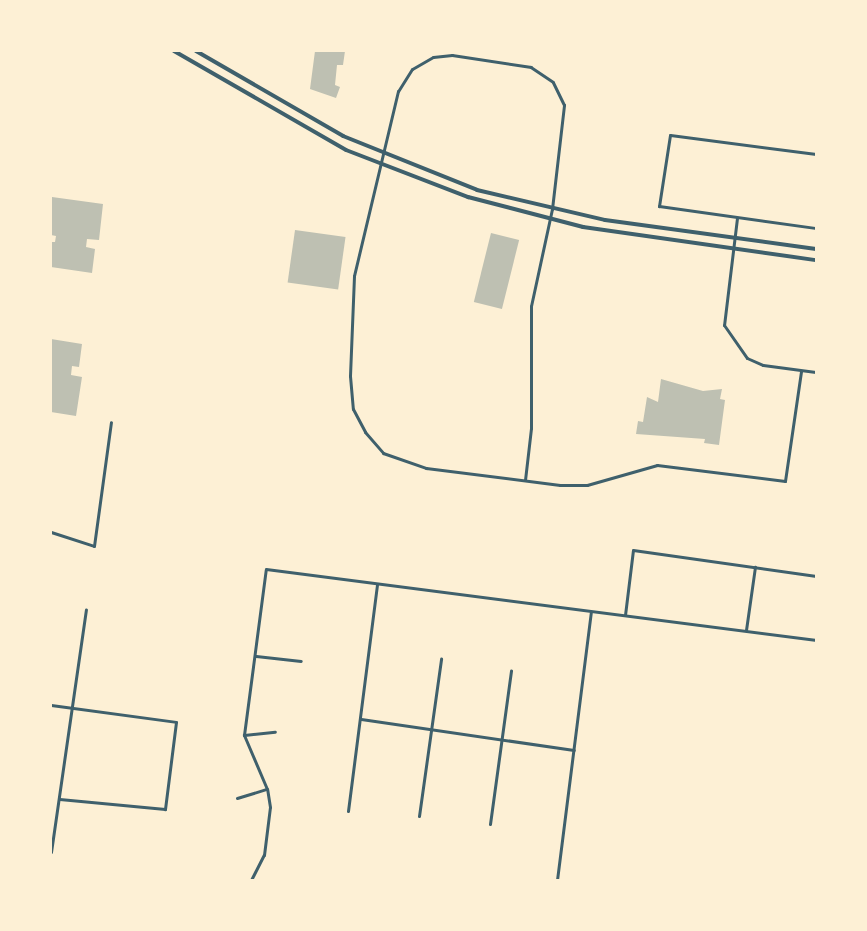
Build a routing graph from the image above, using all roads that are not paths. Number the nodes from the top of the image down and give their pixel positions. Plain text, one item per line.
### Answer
1 (174, 51) edge
2 (196, 51) edge
3 (383, 154) junction
4 (816, 154) edge
5 (380, 165) junction
6 (552, 209) junction
7 (737, 218) junction
8 (550, 220) junction
9 (816, 228) edge
10 (735, 238) junction
11 (734, 249) junction
12 (816, 249) edge
13 (816, 260) edge
14 (801, 371) junction
15 (816, 372) edge
16 (111, 422) dead end
17 (525, 480) junction
18 (51, 532) edge
19 (755, 567) junction
20 (816, 576) edge
21 (377, 585) junction
22 (86, 610) dead end
23 (591, 612) junction
24 (625, 615) junction
25 (746, 630) junction
26 (816, 640) edge
27 (256, 656) junction
28 (441, 659) dead end
29 (301, 661) dead end
30 (510, 670) dead end
31 (51, 705) edge
32 (71, 709) junction
33 (360, 719) junction
34 (432, 729) junction
35 (275, 732) dead end
36 (244, 735) junction
37 (501, 739) junction
38 (574, 750) junction
39 (267, 789) junction
40 (237, 798) dead end
41 (59, 799) junction
42 (348, 811) dead end
43 (419, 816) dead end
44 (490, 824) dead end
45 (51, 852) edge
46 (251, 880) edge
47 (348, 880) edge
48 (358, 880) edge
49 (557, 880) edge

1 - 5 street
2 - 3 street
3 - 5 street
3 - 6 street
3 - 6 street
4 - 7 street
5 - 8 street
5 - 17 street
6 - 8 street
6 - 10 street
7 - 9 street
7 - 10 street
8 - 11 street
8 - 17 street
10 - 11 street
10 - 12 street
11 - 13 street
11 - 14 street
14 - 15 street
14 - 17 street
16 - 18 street
19 - 20 street
19 - 24 street
19 - 25 street
21 - 23 street
21 - 27 street
21 - 33 street
22 - 32 street
23 - 24 street
23 - 38 street
24 - 25 street
25 - 26 street
27 - 29 street
27 - 36 street
28 - 34 street
30 - 37 street
31 - 32 street
32 - 41 street
32 - 41 street
33 - 34 street
33 - 42 street
34 - 37 street
34 - 43 street
35 - 36 street
36 - 39 street
37 - 38 street
37 - 44 street
38 - 49 street
39 - 40 street
39 - 46 street
41 - 45 street
47 - 48 street

